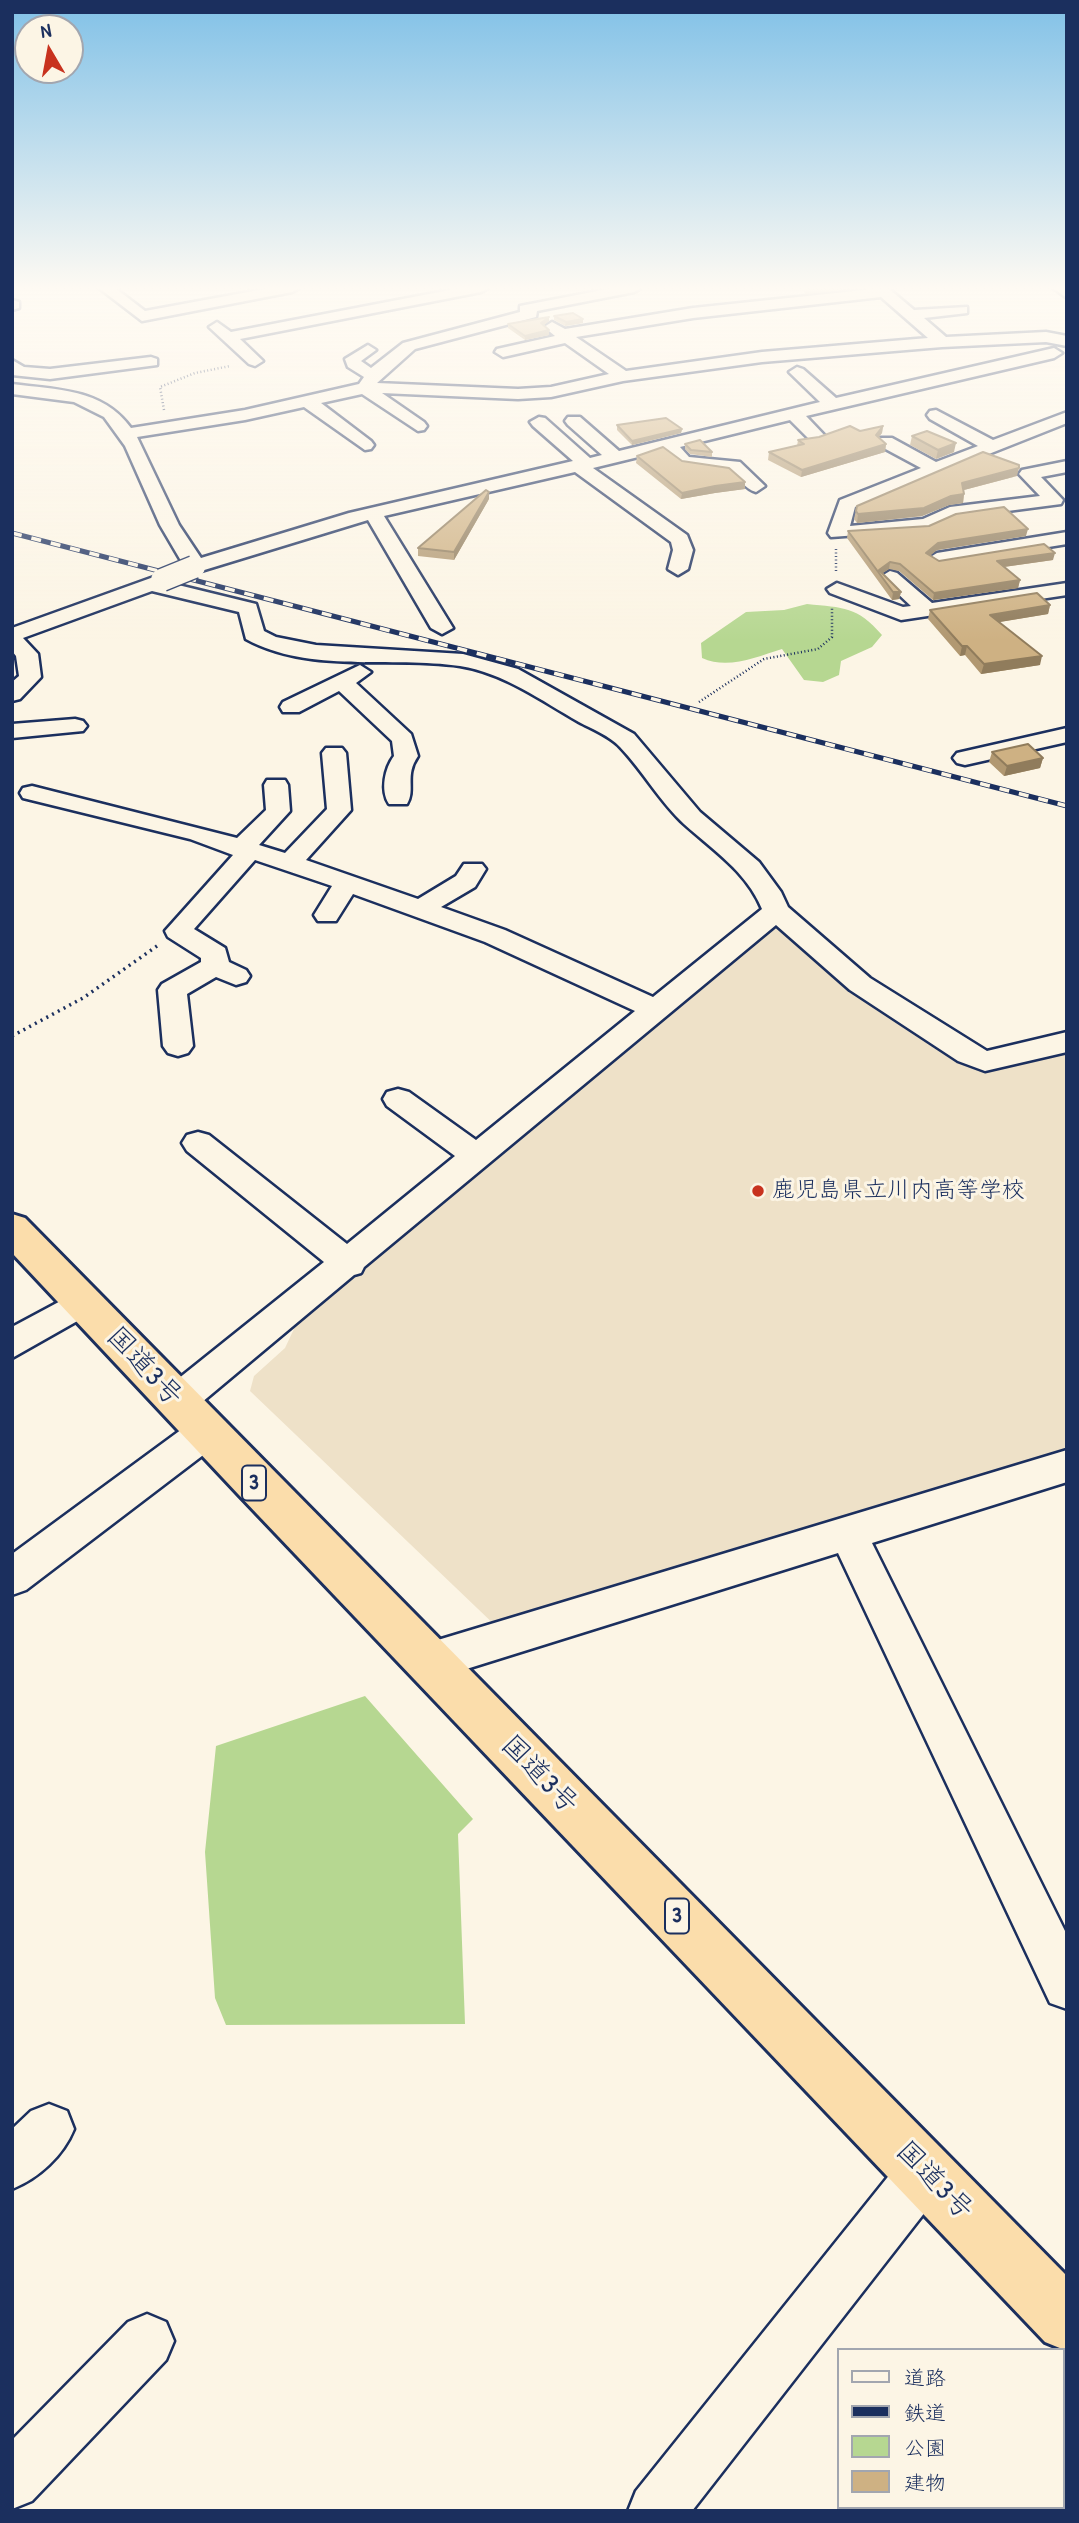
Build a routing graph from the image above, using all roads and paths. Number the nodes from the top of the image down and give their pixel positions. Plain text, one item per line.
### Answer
1 (99, 406) edge
2 (163, 406) edge
3 (272, 406) edge
4 (329, 406) edge
5 (395, 406) edge
6 (824, 406) edge
7 (709, 411) dead end
8 (793, 413) junction
9 (936, 415) dead end
10 (1067, 416) edge
11 (574, 421) dead end
12 (539, 422) dead end
13 (418, 426) dead end
14 (167, 427) junction
15 (730, 429) junction
16 (125, 434) junction
17 (817, 437) edge
18 (886, 442) edge
19 (365, 445) dead end
20 (667, 445) junction
21 (985, 448) junction
22 (615, 457) junction
23 (583, 465) junction
24 (1067, 466) edge
25 (935, 469) junction
26 (1032, 472) junction
27 (855, 484) dead end
28 (756, 486) dead end
29 (872, 494) junction
30 (373, 513) junction
31 (927, 524) junction
32 (838, 533) junction
33 (1067, 538) edge
34 (959, 554) junction
35 (937, 559) edge
36 (196, 567) junction
37 (678, 569) dead end
38 (890, 578) edge
39 (156, 582) junction
40 (837, 589) junction
41 (1067, 589) edge
42 (926, 609) junction
43 (442, 628) dead end
44 (12, 637) edge
45 (390, 656) junction
46 (342, 682) junction
47 (12, 694) edge
48 (699, 702) dead end
49 (291, 707) dead end
50 (75, 726) dead end
51 (12, 731) edge
52 (1067, 735) edge
53 (334, 753) dead end
54 (965, 758) dead end
55 (276, 785) dead end
56 (19, 794) edge
57 (398, 799) dead end
58 (245, 851) junction
59 (289, 864) junction
60 (473, 869) dead end
61 (347, 883) junction
62 (420, 909) junction
63 (776, 911) junction
64 (327, 915) dead end
65 (178, 931) junction
66 (654, 1009) junction
67 (12, 1036) edge
68 (1067, 1042) edge
69 (178, 1046) dead end
70 (398, 1099) dead end
71 (198, 1143) dead end
72 (475, 1156) junction
73 (12, 1228) edge
74 (349, 1264) junction
75 (83, 1302) junction
76 (12, 1344) edge
77 (176, 1402) junction
78 (206, 1432) junction
79 (1067, 1466) edge
80 (848, 1533) junction
81 (12, 1577) edge
82 (428, 1662) junction
83 (1067, 1986) edge
84 (49, 2129) dead end
85 (12, 2164) edge
86 (925, 2171) junction
87 (1067, 2319) edge
88 (147, 2341) dead end
89 (12, 2481) edge
90 (656, 2511) edge

1 - 16 street
2 - 14 path
3 - 14 street
4 - 19 street
5 - 13 street
6 - 8 street
7 - 15 street
8 - 15 street
8 - 17 street
9 - 21 street
10 - 21 street
11 - 22 street
12 - 23 street
14 - 16 street
15 - 20 street
16 - 36 street
18 - 25 street
20 - 22 street
20 - 28 street
21 - 25 street
21 - 26 street
22 - 23 street
23 - 30 street
23 - 37 street
24 - 26 street
25 - 29 street
26 - 31 street
27 - 29 street
29 - 32 street
30 - 36 street
30 - 43 street
31 - 32 street
31 - 34 street
32 - 40 path
33 - 34 street
34 - 35 street
36 - 39 street, bridge
38 - 42 street
39 - 44 street
39 - 45 street
40 - 42 street
40 - 48 path
41 - 42 street
44 - 47 street
45 - 46 street
45 - 63 street
46 - 49 street
46 - 57 street
50 - 51 street
52 - 54 street
53 - 59 street
55 - 58 street
56 - 58 street
58 - 59 street
58 - 65 street
59 - 61 street
60 - 62 street
61 - 62 street
61 - 64 street
62 - 66 street
63 - 66 street
63 - 68 street
65 - 67 path
65 - 69 street
66 - 72 street
70 - 72 street
71 - 74 street
72 - 74 street
73 - 75 highway, 国道3号 / 3
74 - 77 street
75 - 76 street
75 - 77 highway, 国道3号 / 3
77 - 78 highway, 国道3号 / 3
78 - 81 street
78 - 82 highway, 国道3号 / 3
79 - 80 street
80 - 82 street
80 - 83 street
82 - 86 highway, 国道3号 / 3
84 - 85 street
86 - 87 highway, 国道3号 / 3
86 - 90 street
88 - 89 street

